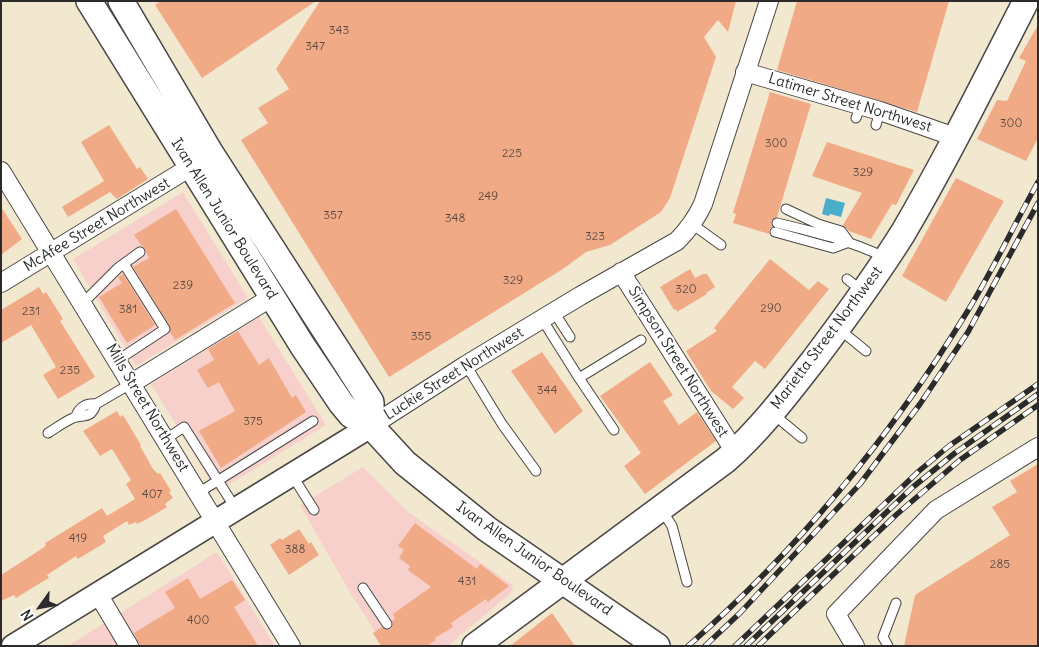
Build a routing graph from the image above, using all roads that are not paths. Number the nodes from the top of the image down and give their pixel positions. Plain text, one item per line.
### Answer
1 (89, 1) edge
2 (121, 1) edge
3 (769, 1) edge
4 (1026, 1) edge
5 (745, 72) junction
6 (955, 137) junction
7 (192, 166) junction
8 (1, 171) edge
9 (786, 209) dead end
10 (692, 224) junction
11 (816, 228) junction
12 (849, 242) junction
13 (721, 245) dead end
14 (140, 252) dead end
15 (52, 253) junction
16 (887, 258) junction
17 (124, 264) junction
18 (621, 272) junction
19 (1, 283) edge
20 (272, 297) junction
21 (83, 303) junction
22 (548, 316) junction
23 (838, 328) junction
24 (570, 337) dead end
25 (641, 340) dead end
26 (866, 351) dead end
27 (118, 360) junction
28 (466, 365) junction
29 (579, 378) junction
30 (132, 383) junction
31 (771, 413) junction
32 (313, 421) dead end
33 (371, 426) junction
34 (614, 430) dead end
35 (48, 433) dead end
36 (802, 438) dead end
37 (166, 439) junction
38 (1038, 446) edge
39 (735, 452) junction
40 (536, 472) dead end
41 (292, 475) junction
42 (218, 480) junction
43 (198, 493) junction
44 (661, 508) junction
45 (236, 510) junction
46 (314, 510) dead end
47 (215, 522) junction
48 (563, 580) junction
49 (687, 582) dead end
50 (363, 588) dead end
51 (98, 594) junction
52 (896, 603) dead end
53 (387, 624) dead end
54 (656, 645) edge
55 (13, 646) edge
56 (129, 646) edge
57 (291, 646) edge
58 (475, 646) edge
59 (855, 646) edge
60 (888, 646) edge

1 - 7 main road, Ivan Allen Junior Boulevard
2 - 33 main road, Ivan Allen Junior Boulevard
3 - 5 street, Luckie Street Northwest
4 - 6 main road, Marietta Street Northwest
5 - 6 street, Latimer Street Northwest
5 - 10 street, Luckie Street Northwest
6 - 16 main road, Marietta Street Northwest
7 - 15 street, McAfee Street Northwest
7 - 20 main road, Ivan Allen Junior Boulevard
8 - 15 street, Mills Street Northwest
9 - 11 lane
10 - 13 lane
10 - 18 street, Luckie Street Northwest
11 - 12 lane
11 - 12 lane
12 - 16 lane
14 - 17 lane
15 - 19 street, McAfee Street Northwest
15 - 21 street, Mills Street Northwest
16 - 23 main road, Marietta Street Northwest
17 - 21 lane
17 - 27 lane
18 - 22 street, Luckie Street Northwest
18 - 39 street, Simpson Street Northwest
20 - 30 street
20 - 33 main road, Ivan Allen Junior Boulevard
21 - 27 street, Mills Street Northwest
22 - 24 lane
22 - 28 street, Luckie Street Northwest
22 - 29 lane
23 - 26 lane
23 - 31 main road, Marietta Street Northwest
25 - 29 lane
27 - 30 street, Mills Street Northwest
28 - 33 street, Luckie Street Northwest
28 - 40 lane
29 - 34 lane
30 - 35 lane
30 - 37 street, Mills Street Northwest
31 - 36 lane
31 - 39 main road, Marietta Street Northwest
32 - 42 lane
33 - 41 street, Luckie Street Northwest
33 - 48 main road, Ivan Allen Junior Boulevard
37 - 42 lane
37 - 43 street, Mills Street Northwest
38 - 59 street
39 - 44 main road, Marietta Street Northwest
41 - 45 street, Luckie Street Northwest
41 - 46 lane
42 - 43 lane
42 - 45 lane
43 - 47 street, Mills Street Northwest
44 - 48 main road, Marietta Street Northwest
44 - 49 lane
45 - 47 street, Luckie Street Northwest
47 - 51 street, Luckie Street Northwest
47 - 57 street, Mills Street Northwest
48 - 54 main road, Ivan Allen Junior Boulevard
48 - 58 main road, Marietta Street Northwest
50 - 53 lane
51 - 55 street, Luckie Street Northwest
51 - 56 street
52 - 60 lane

